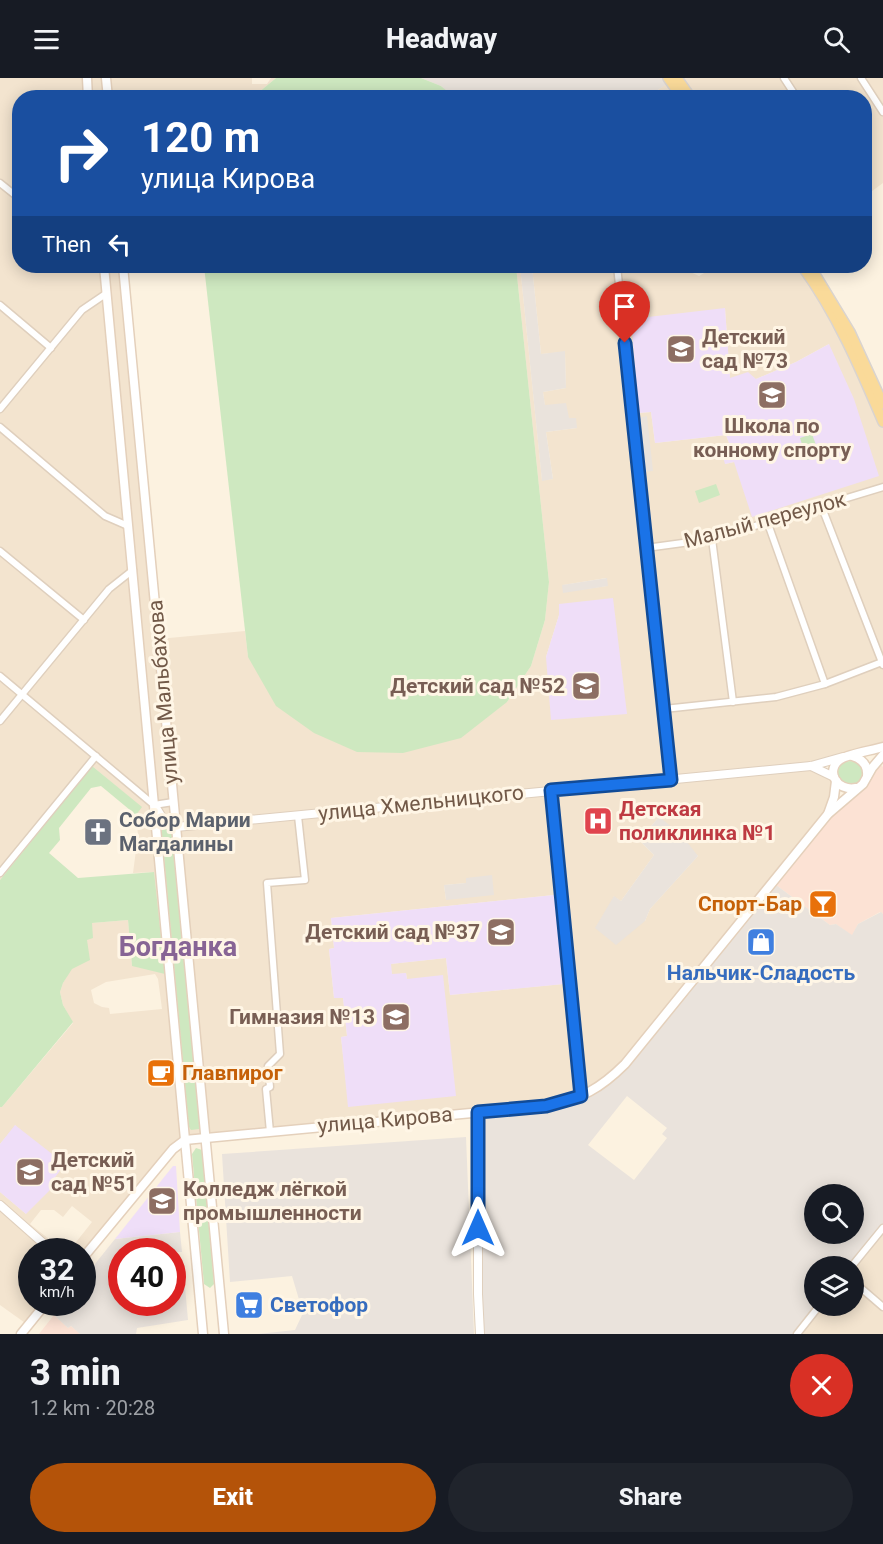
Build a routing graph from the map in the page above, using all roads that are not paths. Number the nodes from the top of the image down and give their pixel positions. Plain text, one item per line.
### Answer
1 (872, 95) edge
2 (883, 112) edge
3 (0, 183) edge
4 (12, 193) edge
5 (104, 273) edge
6 (124, 273) edge
7 (618, 273) edge
8 (806, 273) edge
9 (814, 273) edge
10 (107, 293) junction
11 (0, 305) edge
12 (51, 348) junction
13 (883, 404) edge
14 (0, 410) edge
15 (883, 422) edge
16 (0, 427) edge
17 (883, 487) edge
18 (821, 505) junction
19 (767, 521) junction
20 (128, 526) junction
21 (712, 538) junction
22 (646, 548) junction
23 (0, 551) edge
24 (133, 570) junction
25 (84, 620) junction
26 (882, 664) edge
27 (0, 676) edge
28 (825, 684) junction
29 (22, 694) junction
30 (733, 702) junction
31 (664, 709) junction
32 (0, 721) edge
33 (883, 747) edge
34 (883, 755) edge
35 (96, 756) junction
36 (848, 757) junction
37 (811, 766) junction
38 (867, 777) junction
39 (835, 779) junction
40 (671, 780) junction
41 (857, 788) junction
42 (551, 790) junction
43 (173, 802) junction
44 (154, 805) junction
45 (828, 814) junction
46 (298, 816) junction
47 (165, 822) junction
48 (176, 827) junction
49 (156, 828) junction
50 (0, 873) edge
51 (581, 1096) junction
52 (478, 1112) junction
53 (270, 1131) junction
54 (205, 1138) junction
55 (185, 1140) junction
56 (0, 1206) edge
57 (883, 1228) edge
58 (37, 1238) edge
59 (96, 1242) edge
60 (860, 1256) edge
61 (864, 1291) edge
62 (883, 1307) edge
63 (36, 1316) edge
64 (811, 1316) edge
65 (21, 1334) edge
66 (203, 1334) edge
67 (224, 1334) edge
68 (480, 1334) edge
69 (797, 1334) edge

1 - 2 street
3 - 4 street
5 - 10 main road, улица Мальбахова
6 - 43 main road, улица Мальбахова
7 - 22 street
8 - 15 main road
9 - 13 main road
10 - 12 street
10 - 20 main road, улица Мальбахова
11 - 12 street
12 - 14 street
16 - 20 street
17 - 18 street, Малый переулок
18 - 19 street, Малый переулок
18 - 26 street
19 - 21 street, Малый переулок
19 - 28 street
20 - 24 main road, улица Мальбахова
21 - 22 street, Малый переулок
21 - 30 street
22 - 31 street
23 - 25 street
24 - 25 street
24 - 44 main road, улица Мальбахова
25 - 29 street
26 - 28 street
27 - 29 street
28 - 30 street
29 - 32 street
29 - 35 street
30 - 31 street
31 - 40 street
33 - 36 main road
34 - 38 main road
35 - 44 street
35 - 50 street
36 - 37 street, улица Хмельницкого
36 - 38 main road
36 - 39 main road
37 - 39 street
37 - 40 street, улица Хмельницкого
38 - 41 main road
39 - 41 main road
39 - 45 main road
40 - 42 street, улица Хмельницкого
41 - 45 main road
42 - 46 street, улица Хмельницкого
42 - 51 street
43 - 44 street
43 - 48 main road, улица Мальбахова
44 - 47 street
44 - 49 main road, улица Мальбахова
45 - 51 main road, улица Кирова
46 - 48 street, улица Хмельницкого
46 - 53 street
47 - 48 street
47 - 49 street
48 - 54 main road, улица Мальбахова
49 - 55 main road, улица Мальбахова
51 - 52 main road, улица Кирова
52 - 53 main road, улица Кирова
52 - 68 street
53 - 54 main road, улица Кирова
54 - 55 main road, улица Кирова
54 - 67 main road, улица Мальбахова
55 - 59 main road
55 - 66 main road, улица Мальбахова
56 - 58 street
57 - 60 street
61 - 62 street
63 - 65 main road
64 - 69 street

